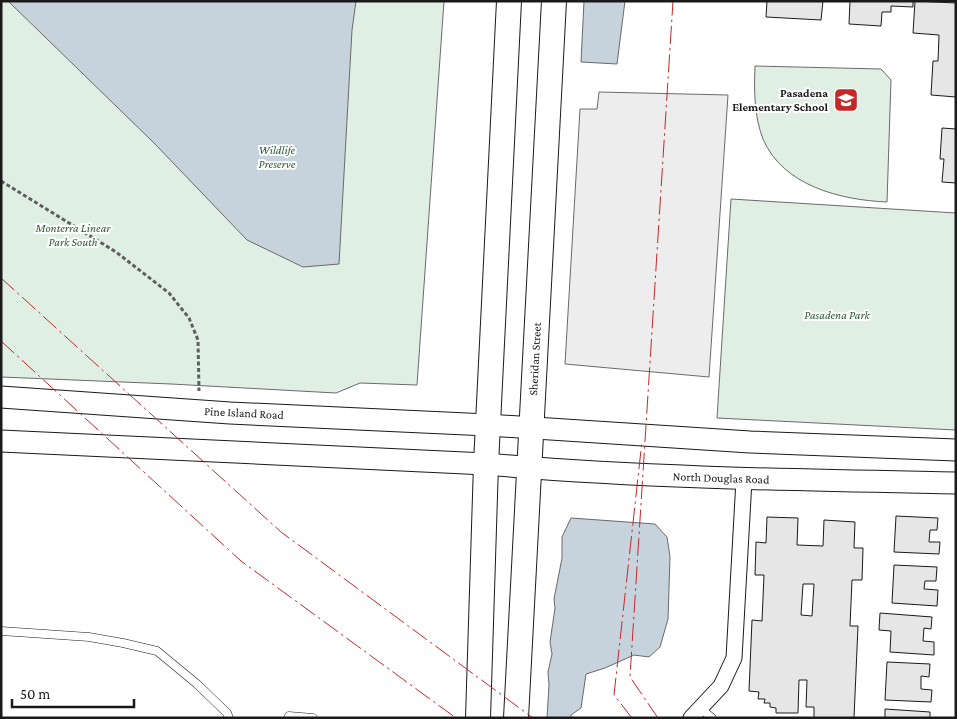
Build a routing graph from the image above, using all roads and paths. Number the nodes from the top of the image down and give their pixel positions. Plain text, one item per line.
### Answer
1 (509, 1) edge
2 (554, 1) edge
3 (1, 181) edge
4 (199, 391) dead end
5 (1, 397) edge
6 (488, 424) junction
7 (531, 428) junction
8 (1, 441) edge
9 (956, 450) edge
10 (486, 464) junction
11 (528, 468) junction
12 (744, 480) junction
13 (956, 483) edge
14 (1, 631) edge
15 (701, 715) edge
16 (289, 717) edge
17 (229, 718) edge
18 (313, 718) edge
19 (478, 718) edge
20 (516, 718) edge

1 - 6 main road
2 - 7 main road, Sheridan Street
3 - 4 path
5 - 6 main road, Pine Island Road
6 - 7 main road
6 - 10 main road
7 - 9 main road
7 - 11 main road, Sheridan Street
8 - 10 main road
10 - 11 main road, North Douglas Road
10 - 19 main road
11 - 12 main road, North Douglas Road
11 - 20 main road, Sheridan Street
12 - 13 main road, North Douglas Road
12 - 15 street
14 - 17 lane
16 - 18 lane

